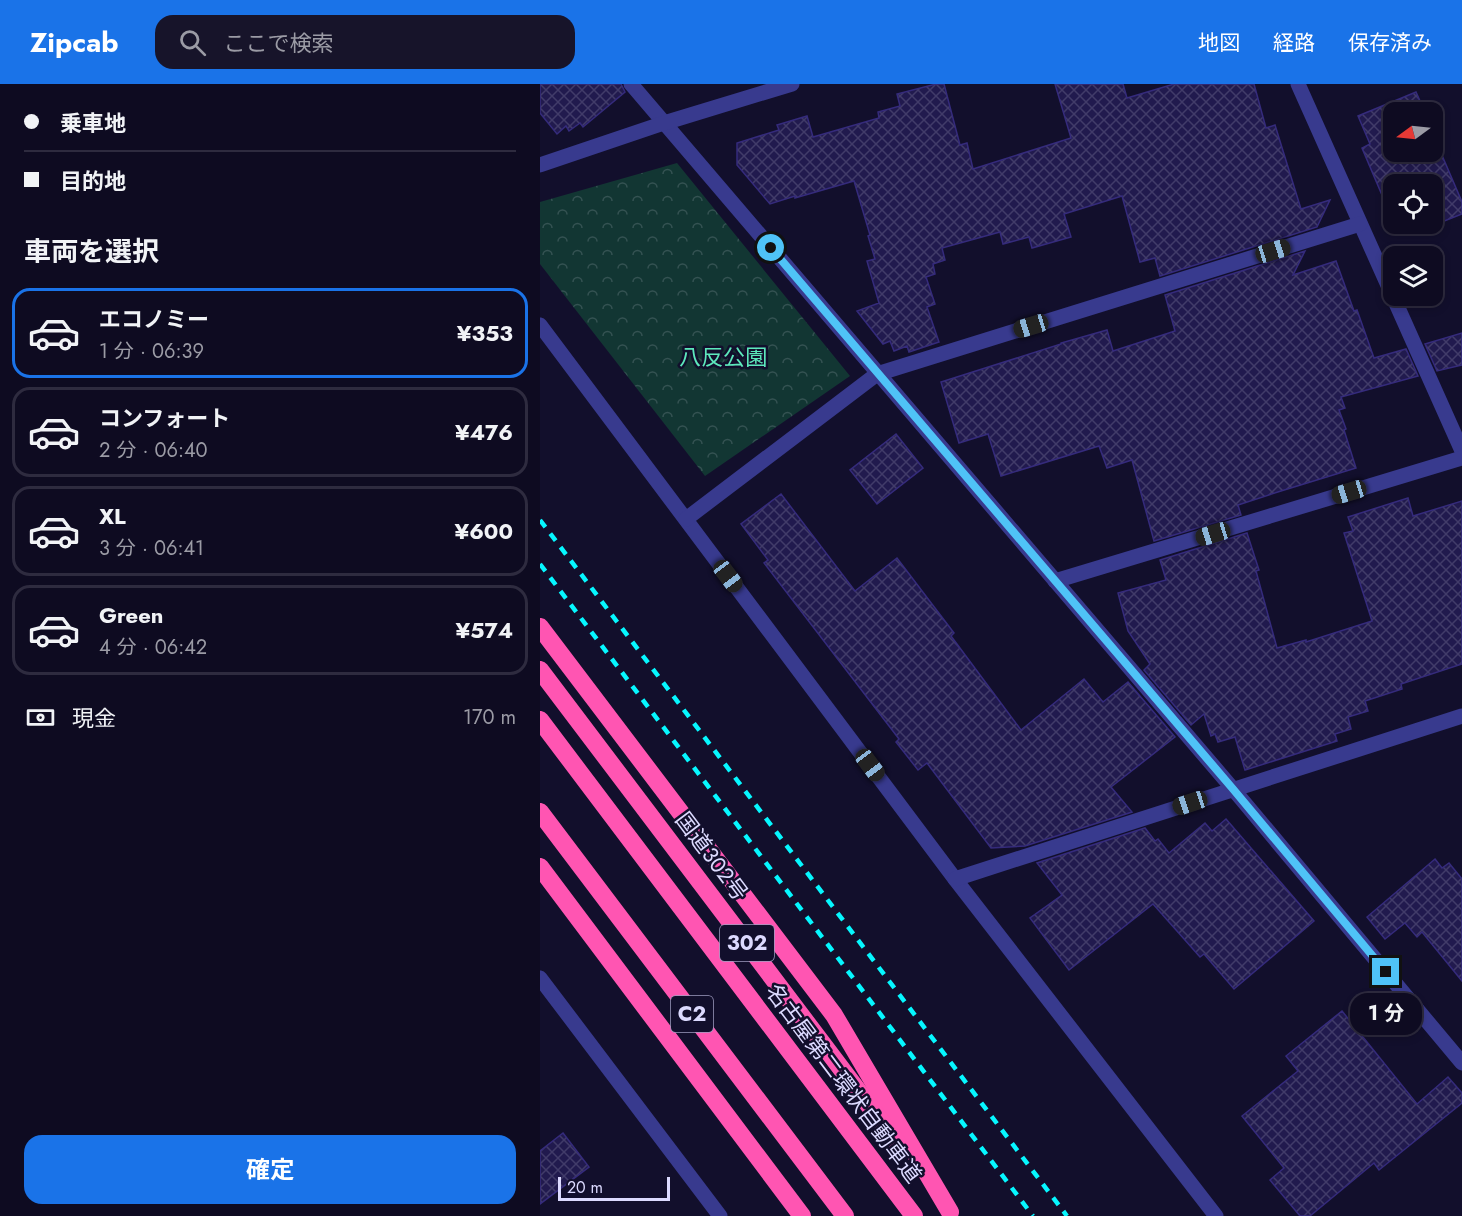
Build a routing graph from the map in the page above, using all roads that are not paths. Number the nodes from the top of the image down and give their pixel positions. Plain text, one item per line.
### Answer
1 (631, 84) edge
2 (792, 84) edge
3 (1298, 84) edge
4 (664, 123) junction
5 (540, 165) edge
6 (1360, 224) junction
7 (540, 325) edge
8 (877, 374) junction
9 (1462, 451) edge
10 (1462, 458) edge
11 (686, 519) junction
12 (1054, 582) junction
13 (540, 627) edge
14 (540, 670) edge
15 (1462, 716) edge
16 (540, 720) edge
17 (1233, 789) junction
18 (540, 812) edge
19 (540, 867) edge
20 (955, 879) junction
21 (540, 978) edge
22 (1462, 1063) edge
23 (951, 1214) edge
24 (720, 1216) edge
25 (802, 1216) edge
26 (845, 1216) edge
27 (914, 1216) edge
28 (1216, 1216) edge

1 - 4 street
2 - 4 street
3 - 6 street
4 - 5 street
4 - 8 street
6 - 8 street
6 - 9 street
7 - 11 street
8 - 11 street
8 - 12 street
10 - 12 street
11 - 20 street
12 - 17 street
13 - 23 highway
14 - 23 highway, 国道302号 / 302
15 - 17 street
16 - 27 highway, 名古屋第二環状自動車道 / C2
17 - 20 street
17 - 22 street
18 - 26 highway, C2
19 - 25 highway
20 - 28 street
21 - 24 street

